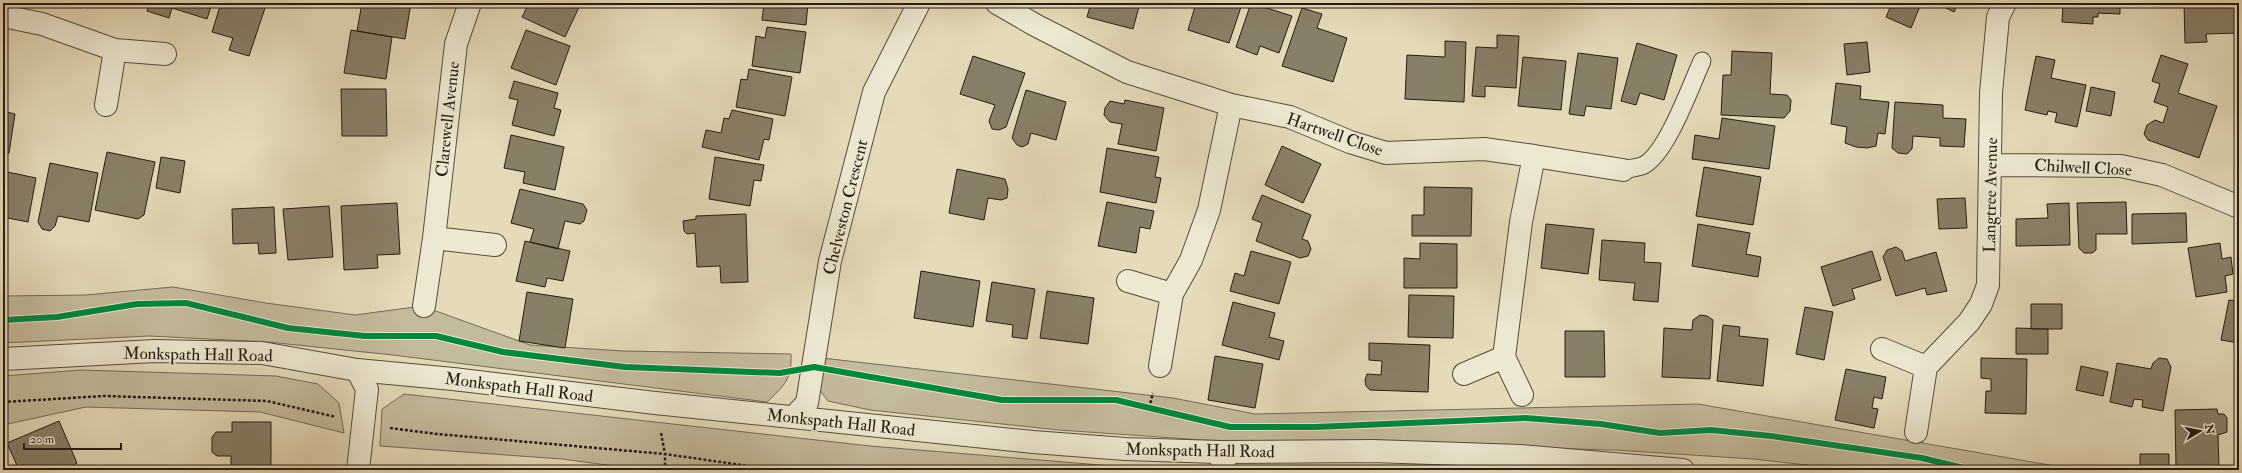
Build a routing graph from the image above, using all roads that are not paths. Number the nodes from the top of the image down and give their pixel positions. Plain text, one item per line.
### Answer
1 (470, 3) edge
2 (918, 3) edge
3 (997, 3) edge
4 (2005, 3) edge
5 (3, 16) edge
6 (115, 50) junction
7 (165, 54) dead end
8 (1702, 60) dead end
9 (106, 105) dead end
10 (1231, 105) junction
11 (1534, 156) junction
12 (1991, 165) junction
13 (1623, 170) joint
14 (2239, 207) edge
15 (434, 238) junction
16 (495, 245) dead end
17 (1128, 281) dead end
18 (1172, 294) junction
19 (424, 306) dead end
20 (1882, 349) dead end
21 (1504, 357) junction
22 (3, 359) edge
23 (1160, 366) dead end
24 (1926, 367) junction
25 (357, 370) junction
26 (1464, 374) dead end
27 (1522, 395) dead end
28 (794, 417) junction
29 (1916, 432) dead end
30 (1222, 461) edge
31 (358, 470) edge
32 (1683, 470) edge

1 - 15 street, Clarewell Avenue
2 - 28 street, Chelveston Crescent
3 - 10 street, Hartwell Close
4 - 12 street, Langtree Avenue
5 - 6 street
6 - 7 street
6 - 9 street
8 - 13 lane
10 - 11 street, Hartwell Close
10 - 18 street
11 - 13 street, Hartwell Close
11 - 21 street
12 - 14 street, Chilwell Close
12 - 24 street, Langtree Avenue
15 - 16 street
15 - 19 street, Clarewell Avenue
17 - 18 street
18 - 23 street
20 - 24 street
21 - 26 street
21 - 27 street
22 - 25 street, Monkspath Hall Road
24 - 29 street
25 - 28 street, Monkspath Hall Road
25 - 31 street
28 - 30 street, Monkspath Hall Road
30 - 32 street, Monkspath Hall Road

